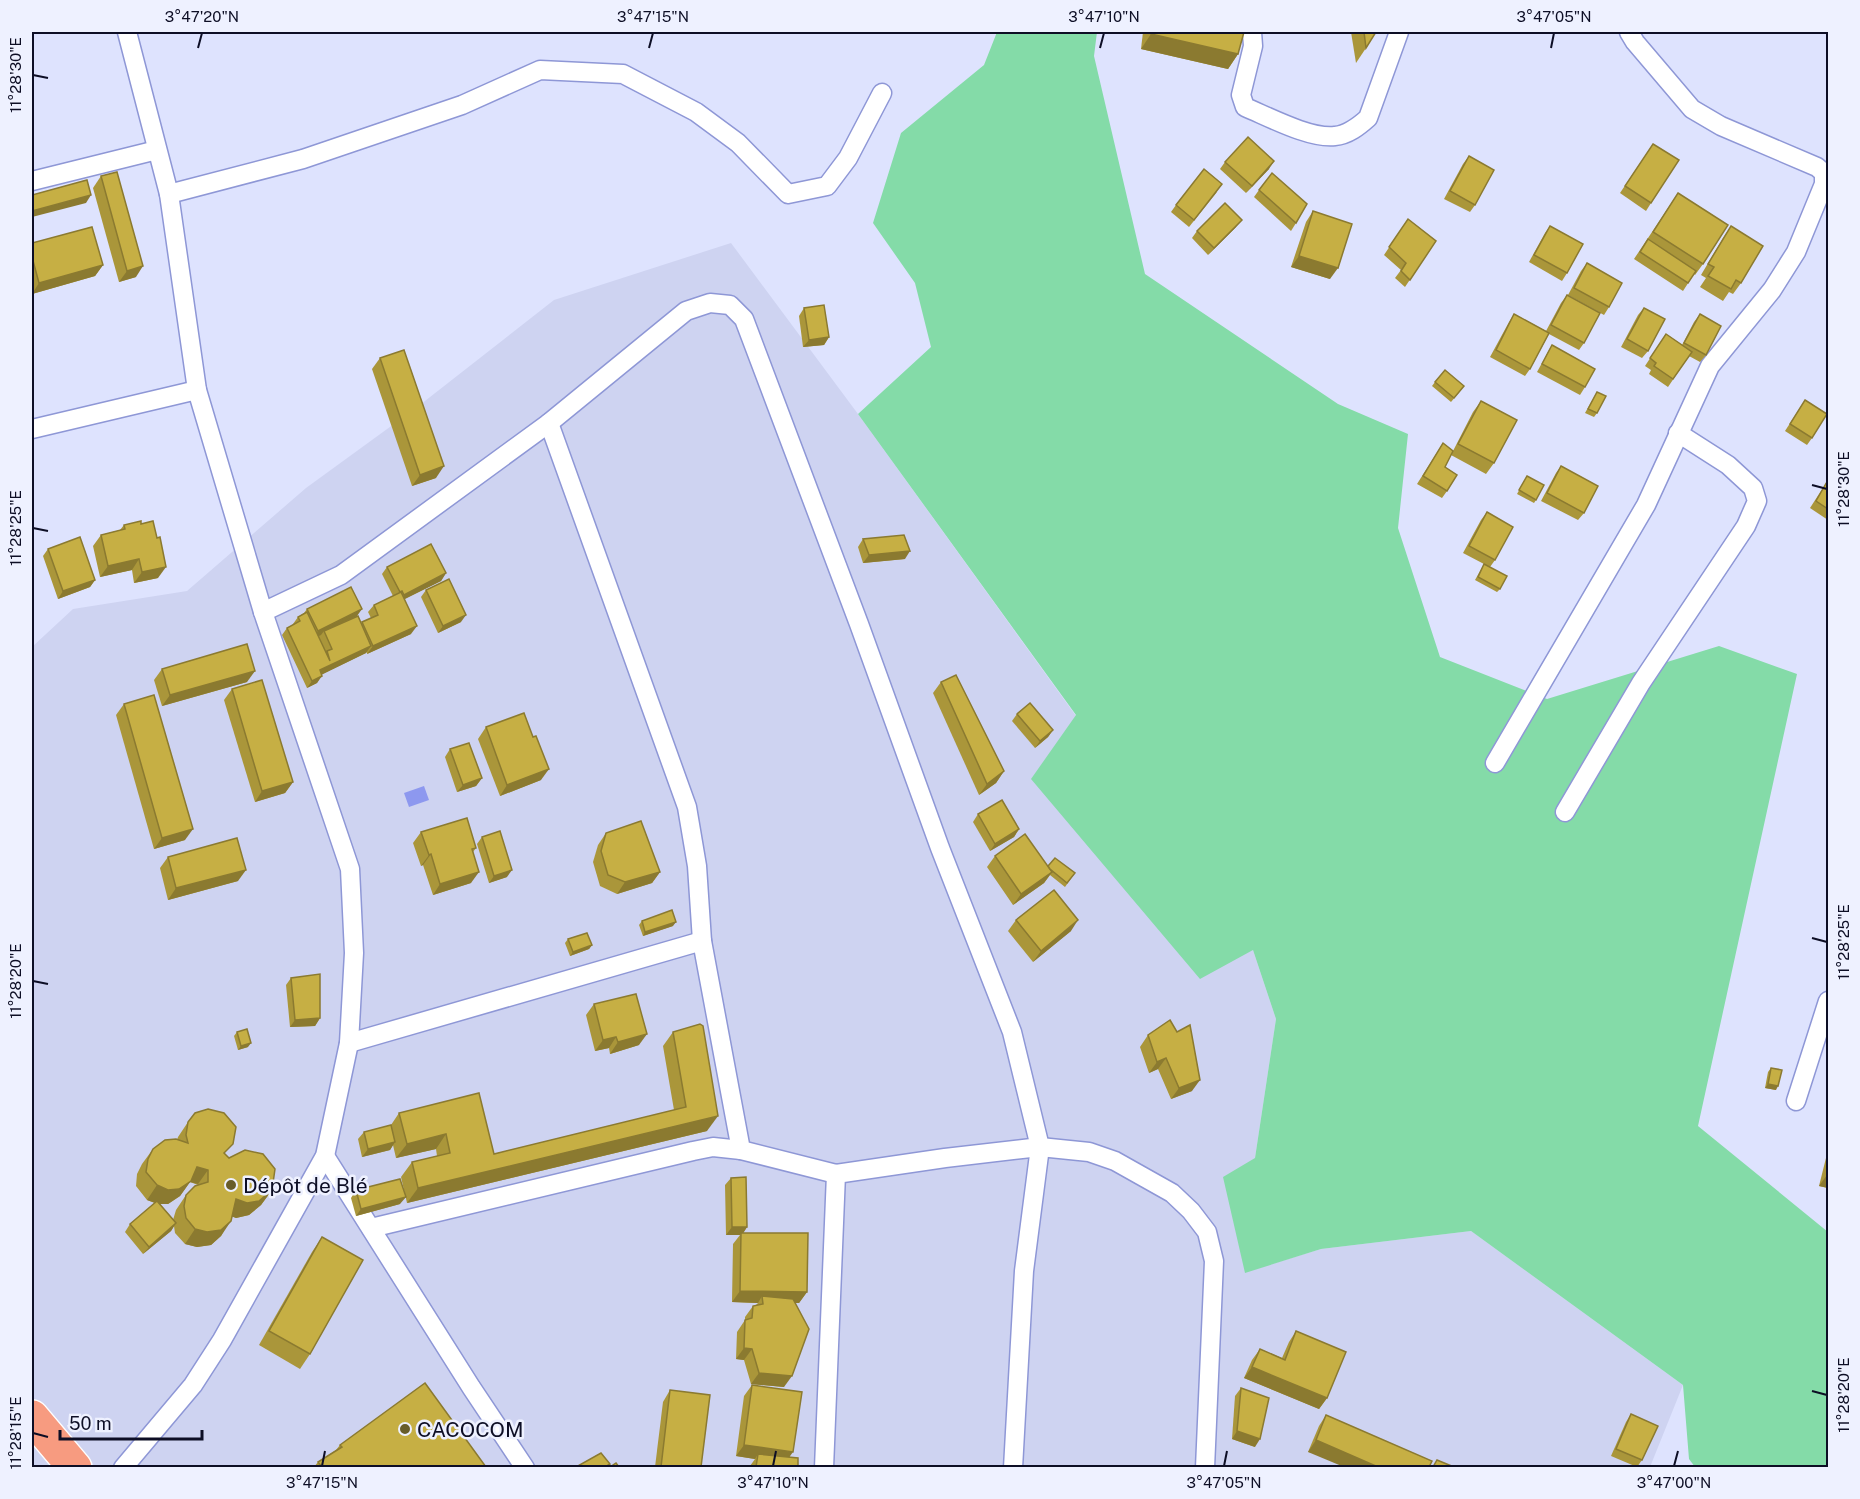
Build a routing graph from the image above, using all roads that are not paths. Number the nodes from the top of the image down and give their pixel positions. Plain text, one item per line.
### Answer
1 (126, 32) edge
2 (1252, 32) edge
3 (1399, 32) edge
4 (1629, 32) edge
5 (882, 93) dead end
6 (157, 150) junction
7 (32, 181) edge
8 (169, 194) junction
9 (197, 390) junction
10 (549, 423) junction
11 (32, 429) edge
12 (1678, 433) junction
13 (262, 612) junction
14 (1496, 763) dead end
15 (1565, 812) dead end
16 (702, 941) junction
17 (1828, 1001) edge
18 (349, 1043) junction
19 (1796, 1101) dead end
20 (1040, 1147) junction
21 (741, 1150) junction
22 (325, 1156) junction
23 (836, 1174) junction
24 (371, 1228) junction
25 (32, 1417) edge
26 (75, 1467) edge
27 (123, 1467) edge
28 (525, 1467) edge
29 (824, 1467) edge
30 (1013, 1467) edge
31 (1205, 1467) edge

1 - 6 street
2 - 3 street
4 - 12 street
5 - 8 street
6 - 7 street
6 - 8 street
8 - 9 street
9 - 11 street
9 - 13 street
10 - 13 street
10 - 16 street
10 - 20 street
12 - 14 street
12 - 15 street
13 - 18 street
16 - 18 street
16 - 21 street
17 - 19 street
18 - 22 street
20 - 23 street
20 - 30 street
20 - 31 street
21 - 23 street
21 - 24 street
22 - 24 street
22 - 27 street
23 - 29 street
24 - 28 street
25 - 26 highway

